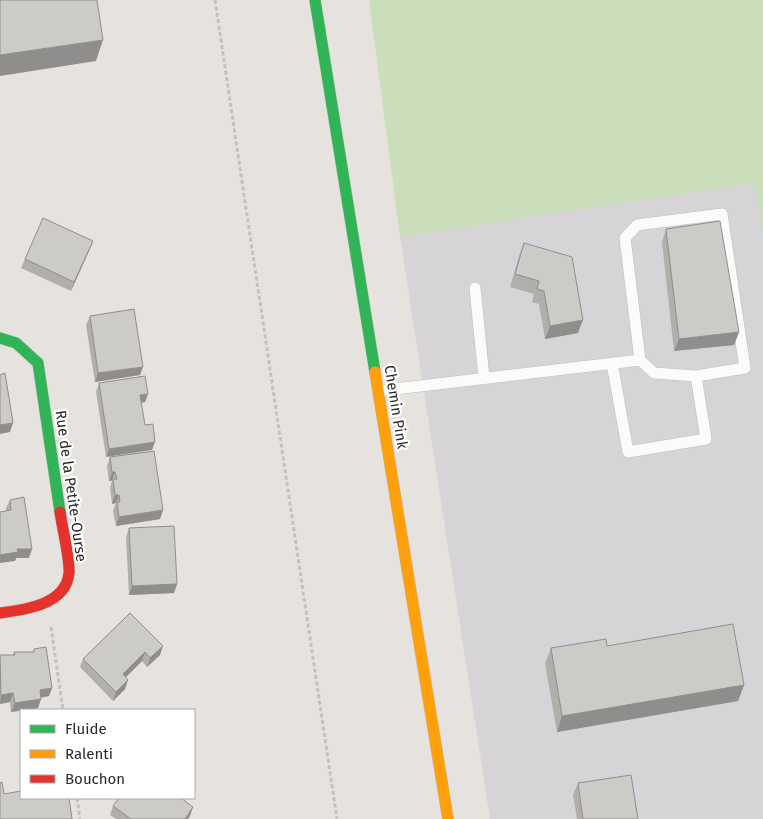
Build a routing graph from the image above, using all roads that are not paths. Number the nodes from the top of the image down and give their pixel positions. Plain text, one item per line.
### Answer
1 (315, 0) edge
2 (475, 288) dead end
3 (0, 338) edge
4 (640, 360) junction
5 (612, 363) junction
6 (696, 376) junction
7 (484, 378) junction
8 (378, 391) junction
9 (0, 613) edge
10 (448, 819) edge

1 - 8 main road, Chemin Pink
2 - 7 lane
3 - 9 main road, Rue de la Petite-Ourse
4 - 5 lane
4 - 6 lane
4 - 6 lane
5 - 6 lane
5 - 7 lane
7 - 8 lane
8 - 10 main road, Chemin Pink

